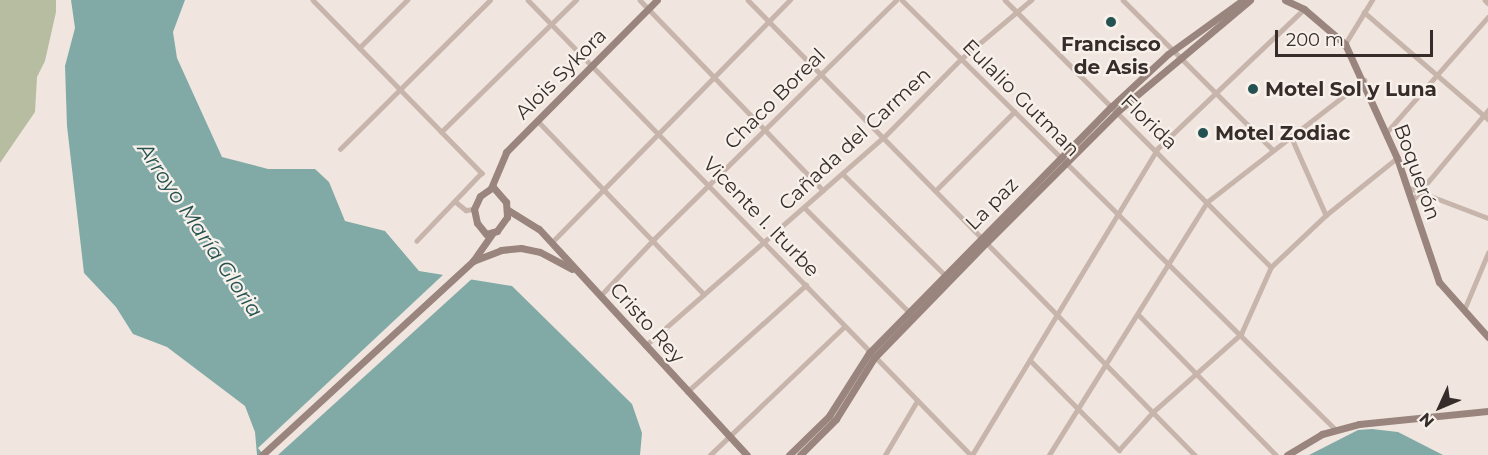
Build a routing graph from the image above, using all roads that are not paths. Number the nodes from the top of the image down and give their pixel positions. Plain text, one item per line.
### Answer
1 (406, 0) edge
2 (490, 0) edge
3 (528, 0) edge
4 (576, 0) edge
5 (640, 0) edge
6 (657, 0) edge
7 (748, 0) edge
8 (790, 0) edge
9 (896, 0) edge
10 (903, 0) edge
11 (1005, 0) edge
12 (1031, 0) edge
13 (1123, 0) edge
14 (1247, 0) edge
15 (1285, 0) edge
16 (1298, 0) edge
17 (1372, 0) edge
18 (317, 1) edge
19 (648, 8) junction
20 (1304, 9) junction
21 (1015, 10) junction
22 (1364, 12) junction
23 (1488, 17) edge
24 (769, 21) junction
25 (552, 24) junction
26 (1345, 44) junction
27 (359, 48) junction
28 (1178, 53) junction
29 (961, 59) junction
30 (593, 66) junction
31 (820, 75) junction
32 (1436, 76) junction
33 (715, 77) junction
34 (1364, 80) junction
35 (399, 90) junction
36 (1218, 94) junction
37 (1115, 109) junction
38 (1488, 111) edge
39 (1014, 112) junction
40 (1486, 117) edge
41 (538, 121) junction
42 (765, 130) junction
43 (441, 132) junction
44 (1386, 133) junction
45 (661, 134) junction
46 (1290, 134) junction
47 (883, 138) junction
48 (340, 149) dead end
49 (1157, 149) junction
50 (1272, 149) junction
51 (1397, 158) junction
52 (1063, 161) junction
53 (843, 174) junction
54 (710, 186) junction
55 (1407, 187) junction
56 (493, 188) junction
57 (605, 188) junction
58 (824, 190) junction
59 (935, 191) junction
60 (1420, 191) junction
61 (1412, 201) junction
62 (456, 202) junction
63 (1207, 202) junction
64 (804, 207) junction
65 (474, 209) junction
66 (508, 210) junction
67 (1326, 215) junction
68 (520, 216) junction
69 (1120, 216) junction
70 (1488, 218) edge
71 (505, 220) junction
72 (480, 230) junction
73 (492, 234) junction
74 (654, 238) junction
75 (985, 240) junction
76 (417, 241) dead end
77 (551, 243) junction
78 (763, 243) junction
79 (481, 247) junction
80 (1488, 253) edge
81 (473, 261) junction
82 (1170, 265) junction
83 (1271, 267) junction
84 (580, 274) junction
85 (948, 278) junction
86 (806, 285) junction
87 (704, 294) junction
88 (600, 296) junction
89 (1463, 313) junction
90 (911, 314) junction
91 (1138, 314) junction
92 (1059, 315) junction
93 (844, 327) junction
94 (1241, 334) junction
95 (1488, 338) edge
96 (645, 346) junction
97 (872, 356) junction
98 (1030, 360) junction
99 (1107, 364) junction
100 (1197, 373) junction
101 (687, 392) junction
102 (917, 401) junction
103 (1079, 410) junction
104 (1488, 410) edge
105 (1153, 412) junction
106 (1335, 429) junction
107 (729, 436) junction
108 (264, 453) edge
109 (710, 455) edge
110 (747, 455) edge
111 (789, 455) edge
112 (800, 455) edge
113 (885, 455) edge
114 (971, 455) edge
115 (1049, 455) edge
116 (1195, 455) edge
117 (1276, 455) edge
118 (1287, 455) edge

1 - 27 street
2 - 35 street
3 - 25 street, Vicente I. Iturbe
4 - 25 street
5 - 19 street
6 - 19 street, Alois Sykora
7 - 24 street
8 - 24 street
9 - 31 street, Chaco Boreal
10 - 29 street, Eulalio Gutman
11 - 21 street, Florida
12 - 21 street, Cañada del Carmen
13 - 28 street
14 - 28 street, La paz
15 - 20 street, Boquerón
16 - 20 street
17 - 22 street
18 - 27 street
19 - 30 street, Alois Sykora
19 - 33 street
20 - 26 street, Boquerón
20 - 36 street
21 - 29 street, Cañada del Carmen
21 - 37 street, Florida
22 - 26 street
22 - 32 street
23 - 32 street
24 - 31 street
24 - 33 street
25 - 30 street, Vicente I. Iturbe
25 - 43 street
26 - 34 street, Boquerón
27 - 35 street
28 - 36 street
28 - 37 street, La paz
29 - 39 street, Eulalio Gutman
29 - 47 street, Cañada del Carmen
30 - 41 street, Alois Sykora
30 - 45 street, Vicente I. Iturbe
31 - 42 street, Chaco Boreal
31 - 47 street
32 - 40 street
32 - 44 street
33 - 42 street
33 - 45 street
34 - 44 street, Boquerón
34 - 46 street
35 - 43 street
35 - 48 street
36 - 49 street
36 - 50 street
37 - 49 street, Florida
37 - 52 street, La paz
38 - 40 street
39 - 52 street, Eulalio Gutman
39 - 59 street
40 - 60 street
41 - 56 street, Alois Sykora
41 - 57 street
42 - 54 street, Chaco Boreal
42 - 58 street
43 - 62 street
44 - 51 street, Boquerón
45 - 54 street, Vicente I. Iturbe
45 - 57 street
46 - 50 street
46 - 67 street
47 - 53 street, Cañada del Carmen
47 - 59 street
49 - 63 street, Florida
49 - 69 street
50 - 63 street
51 - 55 street, Boquerón
51 - 67 street
52 - 69 street, Eulalio Gutman
52 - 75 street, La paz
53 - 58 street, Cañada del Carmen
53 - 85 street
54 - 74 street, Chaco Boreal
54 - 78 street, Vicente I. Iturbe
55 - 60 street
55 - 61 street, Boquerón
56 - 65 street
56 - 66 street
57 - 74 street
57 - 77 street
58 - 64 street, Cañada del Carmen
59 - 75 street
60 - 61 street
60 - 70 street
61 - 89 street, Boquerón
62 - 65 street
62 - 76 street
63 - 82 street
63 - 83 street, Florida
64 - 78 street, Cañada del Carmen
64 - 90 street
65 - 72 street
66 - 68 street, Cristo Rey
66 - 71 street
67 - 83 street
68 - 71 street
68 - 77 street, Cristo Rey
69 - 82 street, Eulalio Gutman
69 - 92 street
71 - 73 street
72 - 73 street
72 - 79 street
73 - 79 street
74 - 87 street
74 - 88 street, Chaco Boreal
75 - 85 street, La paz
75 - 92 street
77 - 84 street, Cristo Rey
78 - 86 street, Vicente I. Iturbe
78 - 87 street, Cañada del Carmen
79 - 81 street
80 - 89 street
81 - 84 street
81 - 108 street
82 - 91 street
82 - 94 street, Eulalio Gutman
83 - 94 street
84 - 88 street, Cristo Rey
85 - 90 street, La paz
86 - 93 street, Vicente I. Iturbe
86 - 101 street
87 - 96 street, Cañada del Carmen
88 - 96 street, Cristo Rey
89 - 95 street, Boquerón
90 - 97 street, La paz
91 - 99 street
91 - 100 street
92 - 98 street
92 - 99 street
93 - 97 street, Vicente I. Iturbe
93 - 107 street
94 - 100 street
94 - 106 street, Eulalio Gutman
96 - 101 street, Cristo Rey
97 - 102 street, Vicente I. Iturbe
97 - 111 street, La paz
97 - 112 street, La paz
98 - 103 street
98 - 114 street
99 - 103 street
99 - 105 street
100 - 105 street
100 - 117 street
101 - 107 street, Cristo Rey
102 - 113 street
102 - 114 street, Vicente I. Iturbe
103 - 105 street
103 - 115 street
104 - 106 street
105 - 116 street
106 - 118 street
107 - 109 street
107 - 110 street, Cristo Rey

